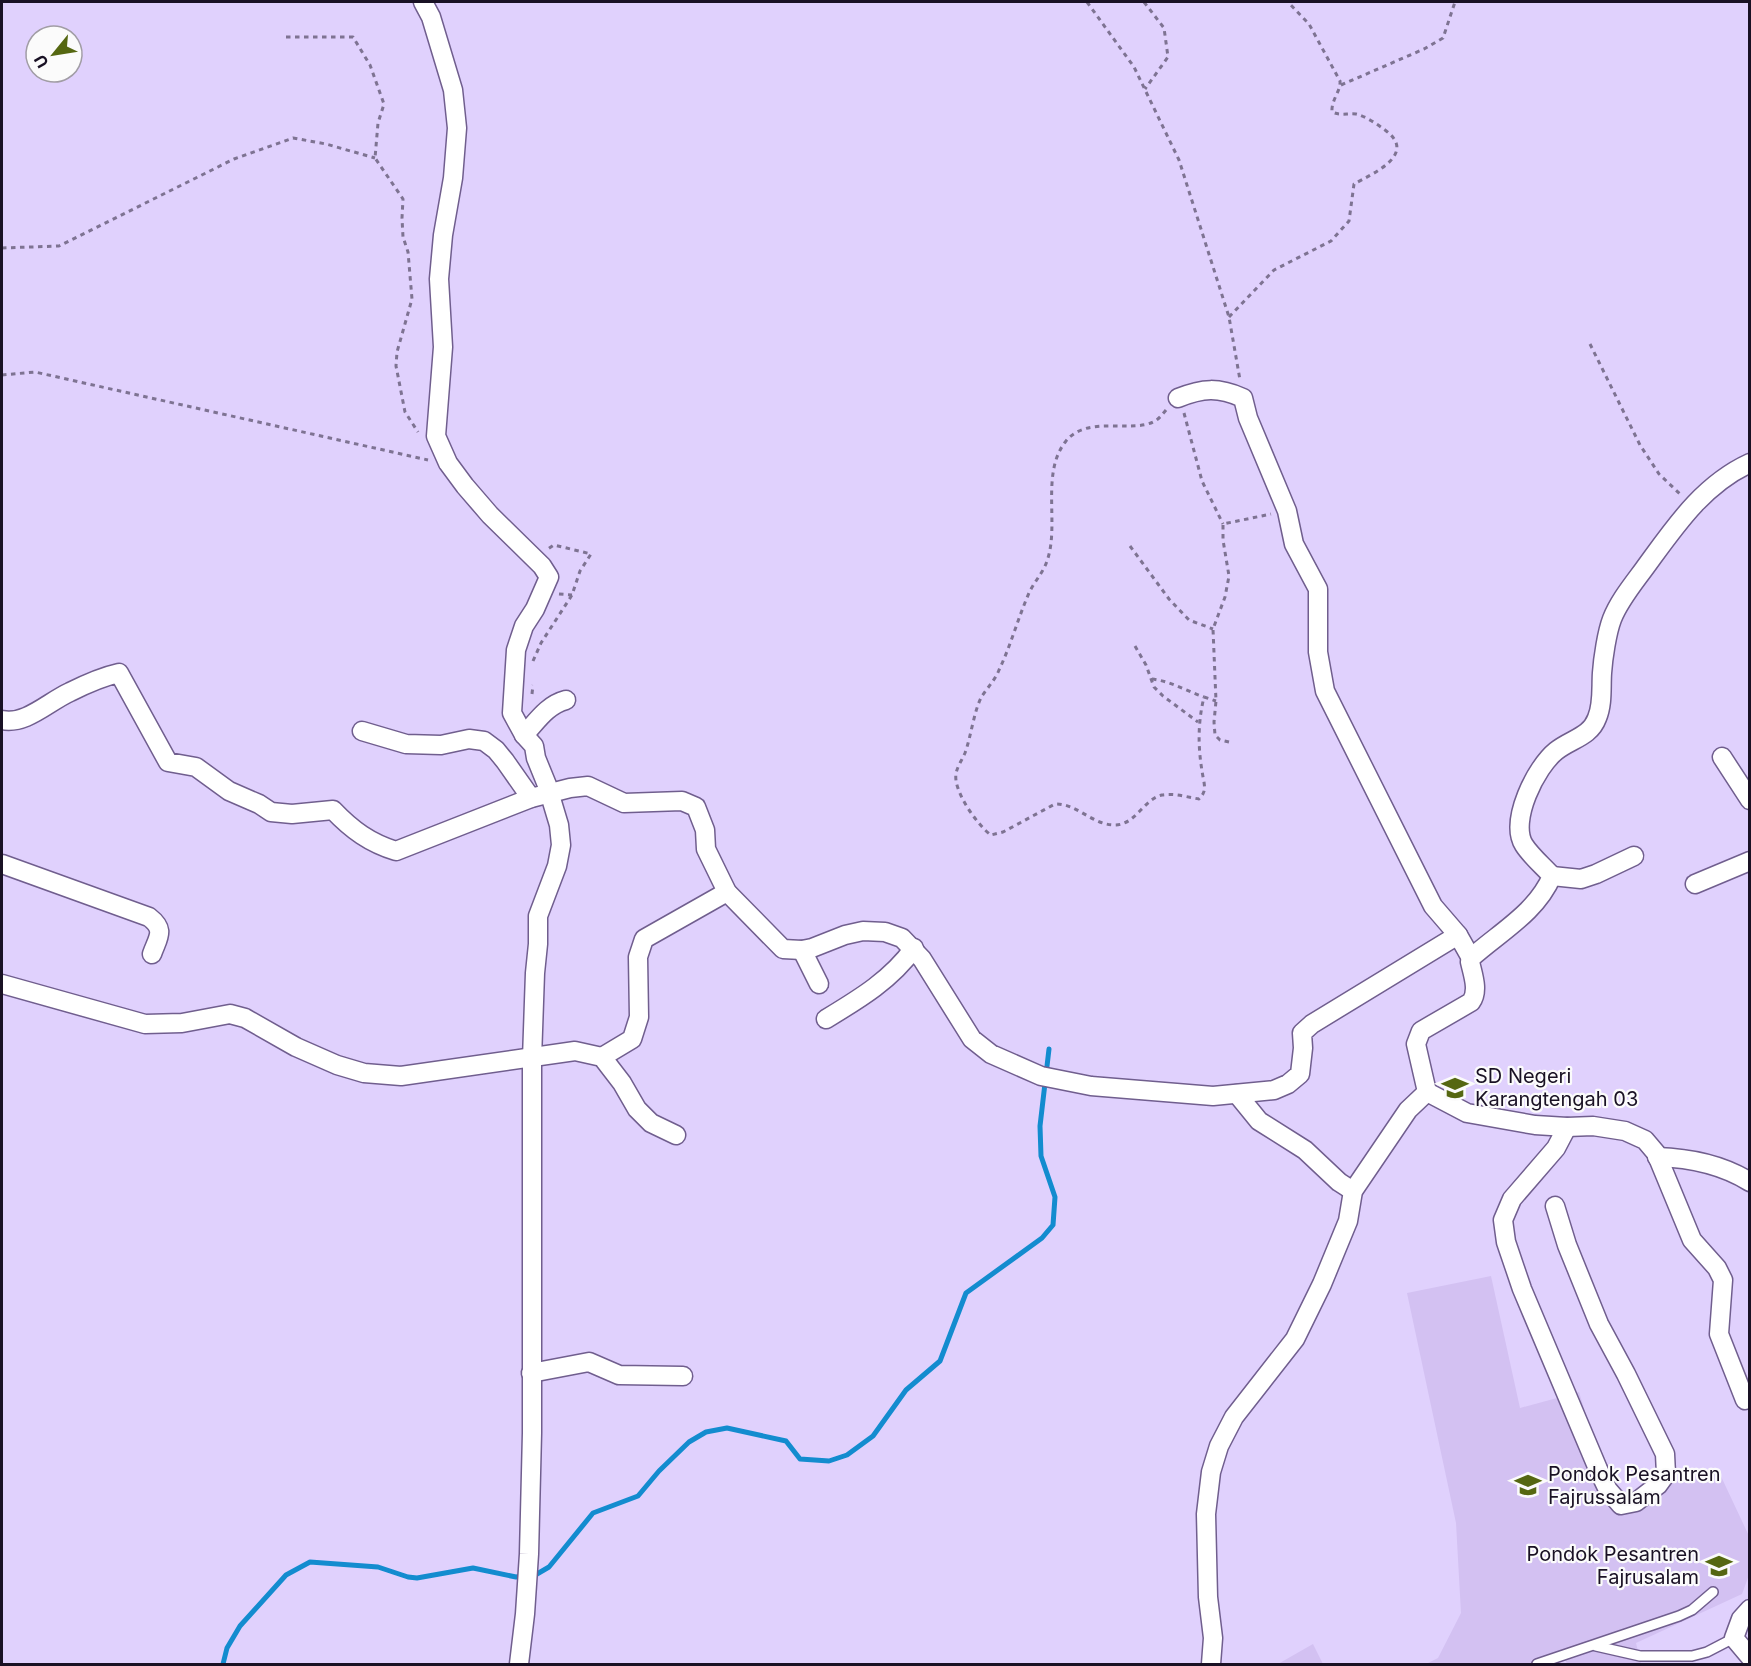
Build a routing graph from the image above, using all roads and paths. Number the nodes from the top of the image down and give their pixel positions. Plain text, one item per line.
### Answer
1 (423, 2) edge
2 (1087, 2) edge
3 (1144, 2) edge
4 (1288, 2) edge
5 (1455, 2) edge
6 (286, 37) dead end
7 (1341, 85) junction
8 (1145, 88) junction
9 (375, 158) junction
10 (2, 248) edge
11 (1229, 317) junction
12 (1590, 344) dead end
13 (2, 375) edge
14 (1178, 398) junction
15 (1243, 398) junction
16 (420, 435) dead end
17 (435, 461) dead end
18 (1749, 463) edge
19 (1692, 506) junction
20 (1287, 510) junction
21 (1222, 524) junction
22 (1130, 546) dead end
23 (1212, 629) junction
24 (1135, 646) dead end
25 (1152, 679) junction
26 (1204, 697) junction
27 (566, 700) dead end
28 (1216, 701) junction
29 (2, 720) edge
30 (1198, 722) junction
31 (362, 731) dead end
32 (524, 735) junction
33 (1229, 742) dead end
34 (1722, 757) dead end
35 (540, 795) junction
36 (1749, 800) edge
37 (1634, 856) dead end
38 (1749, 861) edge
39 (2, 864) edge
40 (1552, 876) junction
41 (1695, 884) dead end
42 (727, 892) junction
43 (1458, 935) junction
44 (914, 948) junction
45 (802, 950) junction
46 (152, 954) dead end
47 (1471, 958) junction
48 (2, 984) edge
49 (819, 984) dead end
50 (826, 1019) dead end
51 (602, 1057) junction
52 (532, 1059) junction
53 (1427, 1092) junction
54 (1238, 1094) junction
55 (1567, 1127) junction
56 (676, 1136) dead end
57 (1657, 1157) junction
58 (1749, 1182) edge
59 (1353, 1191) junction
60 (1555, 1206) dead end
61 (531, 1373) junction
62 (683, 1377) dead end
63 (1745, 1400) dead end
64 (1713, 1592) dead end
65 (1749, 1609) edge
66 (1734, 1638) junction
67 (1590, 1646) junction
68 (1749, 1657) edge
69 (519, 1665) edge
70 (1211, 1665) edge
71 (1537, 1665) edge

1 - 32 street
2 - 8 path
3 - 8 path
4 - 7 path
5 - 7 path
6 - 9 path
7 - 11 path
8 - 11 path
9 - 10 path
9 - 16 path
11 - 15 path
12 - 19 path
13 - 17 path
14 - 15 street
14 - 21 path
14 - 30 path
15 - 20 street
18 - 19 street
19 - 40 street
20 - 21 path
20 - 43 street
21 - 23 path
22 - 23 path
23 - 28 path
24 - 25 path
25 - 26 path
25 - 30 path
26 - 28 path
26 - 30 path
27 - 32 street
28 - 33 path
29 - 35 street
31 - 35 street
32 - 35 street
34 - 36 street
35 - 42 street
35 - 52 street
37 - 40 street
38 - 41 street
39 - 46 street
40 - 47 street
42 - 45 street
42 - 51 street
43 - 47 street
43 - 54 street
44 - 45 street
44 - 50 street
44 - 54 street
45 - 49 street
47 - 53 street
48 - 52 street
51 - 52 street
51 - 56 street
52 - 61 street
53 - 55 street
53 - 59 street
54 - 59 street
55 - 57 street
55 - 60 street
57 - 58 street
57 - 63 street
59 - 70 street
61 - 62 street
61 - 69 street
64 - 67 lane
65 - 66 street
66 - 67 lane
66 - 68 street
67 - 71 lane

